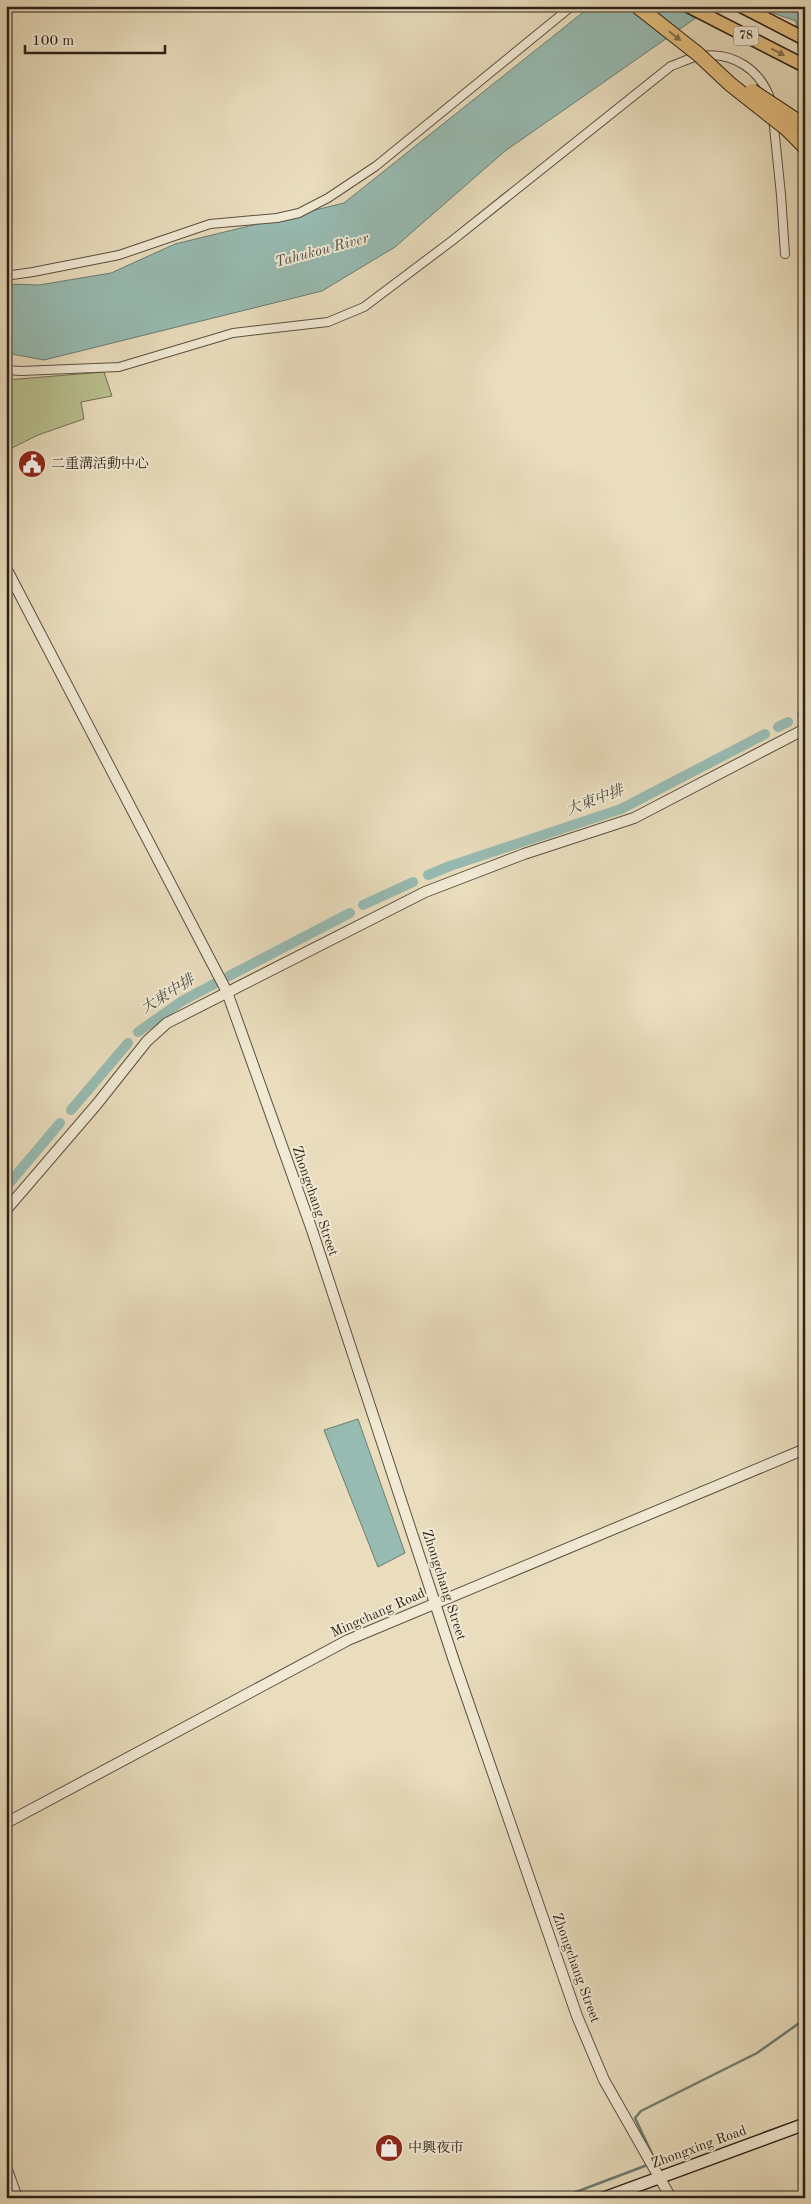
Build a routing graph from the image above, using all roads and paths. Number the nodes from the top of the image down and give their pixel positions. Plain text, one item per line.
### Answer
1 (572, 6) edge
2 (637, 6) edge
3 (688, 6) edge
4 (741, 6) edge
5 (805, 39) edge
6 (698, 54) junction
7 (805, 66) edge
8 (805, 126) edge
9 (805, 147) edge
10 (785, 254) dead end
11 (6, 273) edge
12 (6, 370) edge
13 (6, 568) edge
14 (805, 729) edge
15 (228, 992) junction
16 (6, 1210) edge
17 (805, 1449) edge
18 (437, 1602) junction
19 (6, 1823) edge
20 (805, 2124) edge
21 (6, 2167) edge
22 (654, 2168) junction
23 (17, 2198) edge
24 (604, 2198) edge
25 (671, 2198) edge

1 - 11 street
2 -> 6 highway, bridge
3 -> 7 highway, 78
4 - 5 highway, 78
6 - 8 highway, bridge
6 - 9 highway, bridge
10 - 12 street
13 - 15 street, Zhongchang Street
14 - 15 street
15 - 16 street
15 - 18 street, Zhongchang Street
17 - 18 street, Mingchang Road
18 - 19 street, Mingchang Road
18 - 22 street, Zhongchang Street
20 - 22 main road, Zhongxing Road
21 - 23 street
22 - 24 main road, Zhongxing Road
22 - 25 street, Zhongchang Street

